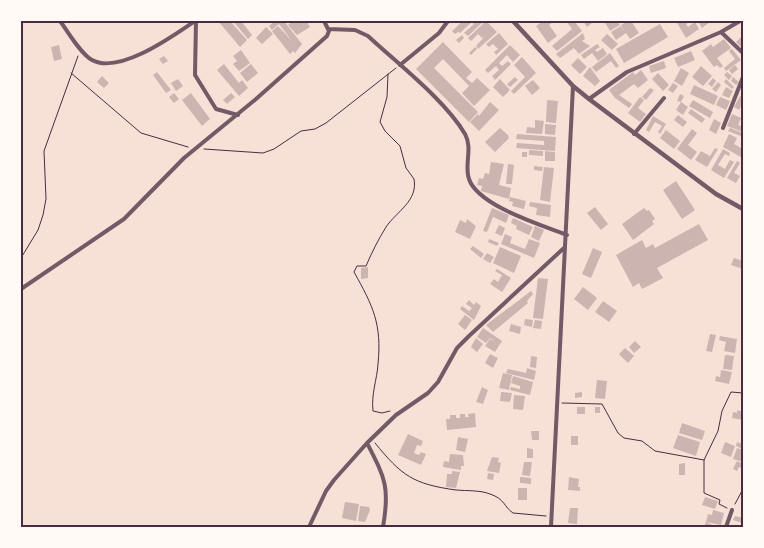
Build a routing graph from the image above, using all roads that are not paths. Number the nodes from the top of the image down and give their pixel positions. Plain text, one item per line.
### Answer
1 (60, 21) edge
2 (196, 21) edge
3 (324, 21) edge
4 (448, 21) edge
5 (513, 21) edge
6 (740, 21) edge
7 (328, 29) junction
8 (721, 32) junction
9 (743, 53) edge
10 (400, 65) junction
11 (743, 77) edge
12 (573, 86) junction
13 (664, 98) dead end
14 (589, 99) junction
15 (238, 114) junction
16 (723, 128) dead end
17 (634, 134) junction
18 (743, 209) edge
19 (567, 235) junction
20 (565, 247) junction
21 (21, 289) edge
22 (367, 443) junction
23 (732, 510) road end
24 (309, 527) edge
25 (383, 527) edge
26 (551, 527) edge
27 (726, 527) edge

1 - 2 street
2 - 15 street
3 - 7 street
4 - 10 street
5 - 12 street
6 - 8 street
7 - 10 street
7 - 15 street
8 - 9 street
8 - 14 street
10 - 19 street
11 - 16 street
12 - 14 street
12 - 19 street
13 - 17 street
14 - 17 street
15 - 21 street
17 - 18 street
19 - 20 street
20 - 22 street
20 - 26 street
22 - 24 street
22 - 25 street
23 - 27 street

